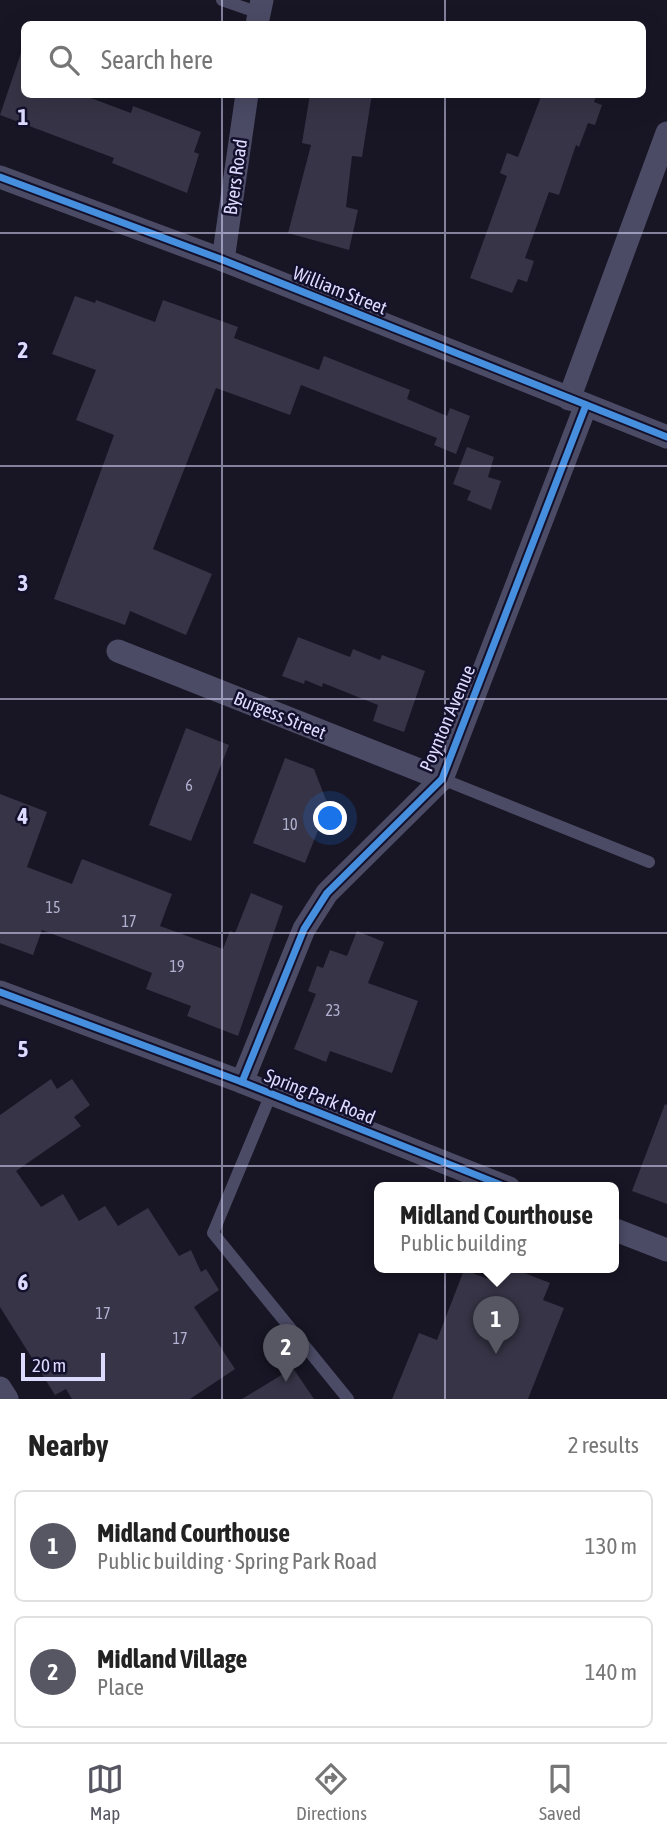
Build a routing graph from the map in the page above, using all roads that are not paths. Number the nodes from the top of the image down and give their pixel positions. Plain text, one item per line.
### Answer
1 (222, 0) edge
2 (259, 13) edge
3 (246, 98) edge
4 (667, 133) edge
5 (0, 177) edge
6 (223, 260) junction
7 (577, 402) junction
8 (667, 437) edge
9 (118, 651) dead end
10 (442, 779) junction
11 (649, 862) dead end
12 (0, 992) edge
13 (242, 1082) junction
14 (271, 1094) junction
15 (494, 1182) edge
16 (619, 1231) edge
17 (667, 1250) edge
18 (0, 1388) edge
19 (7, 1399) edge
20 (348, 1399) edge

1 - 2 lane
3 - 6 street, Byers Road
4 - 7 street, Poynton Avenue
5 - 6 street, William Street
6 - 7 street, William Street
7 - 8 street, William Street
7 - 10 street, Poynton Avenue
9 - 10 street, Burgess Street
10 - 11 lane
10 - 13 street, Poynton Avenue
12 - 13 street, Spring Park Road
13 - 14 street, Spring Park Road
14 - 15 street, Spring Park Road
14 - 20 lane
16 - 17 street
18 - 19 street

